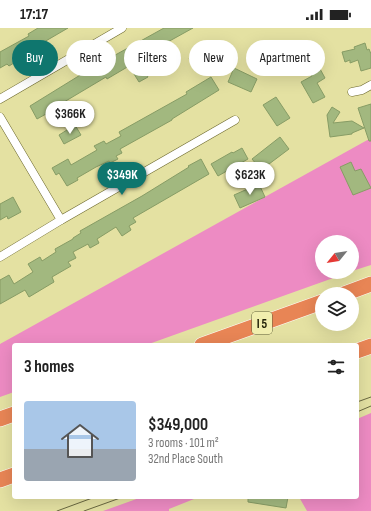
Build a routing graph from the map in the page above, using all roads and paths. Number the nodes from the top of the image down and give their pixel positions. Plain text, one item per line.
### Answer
1 (122, 28) edge
2 (371, 85) edge
3 (352, 92) dead end
4 (0, 99) edge
5 (0, 117) edge
6 (235, 120) dead end
7 (61, 220) junction
8 (0, 257) edge
9 (371, 284) edge
10 (359, 288) edge
11 (315, 305) edge
12 (208, 343) edge
13 (371, 346) edge
14 (359, 350) edge
15 (12, 415) edge
16 (0, 419) edge
17 (12, 476) edge
18 (0, 480) edge

1 - 4 street
2 - 3 street
5 - 7 street
6 - 7 street
7 - 8 street
9 - 10 highway
11 - 12 highway, I 5
13 - 14 highway
15 - 16 highway
17 - 18 highway

